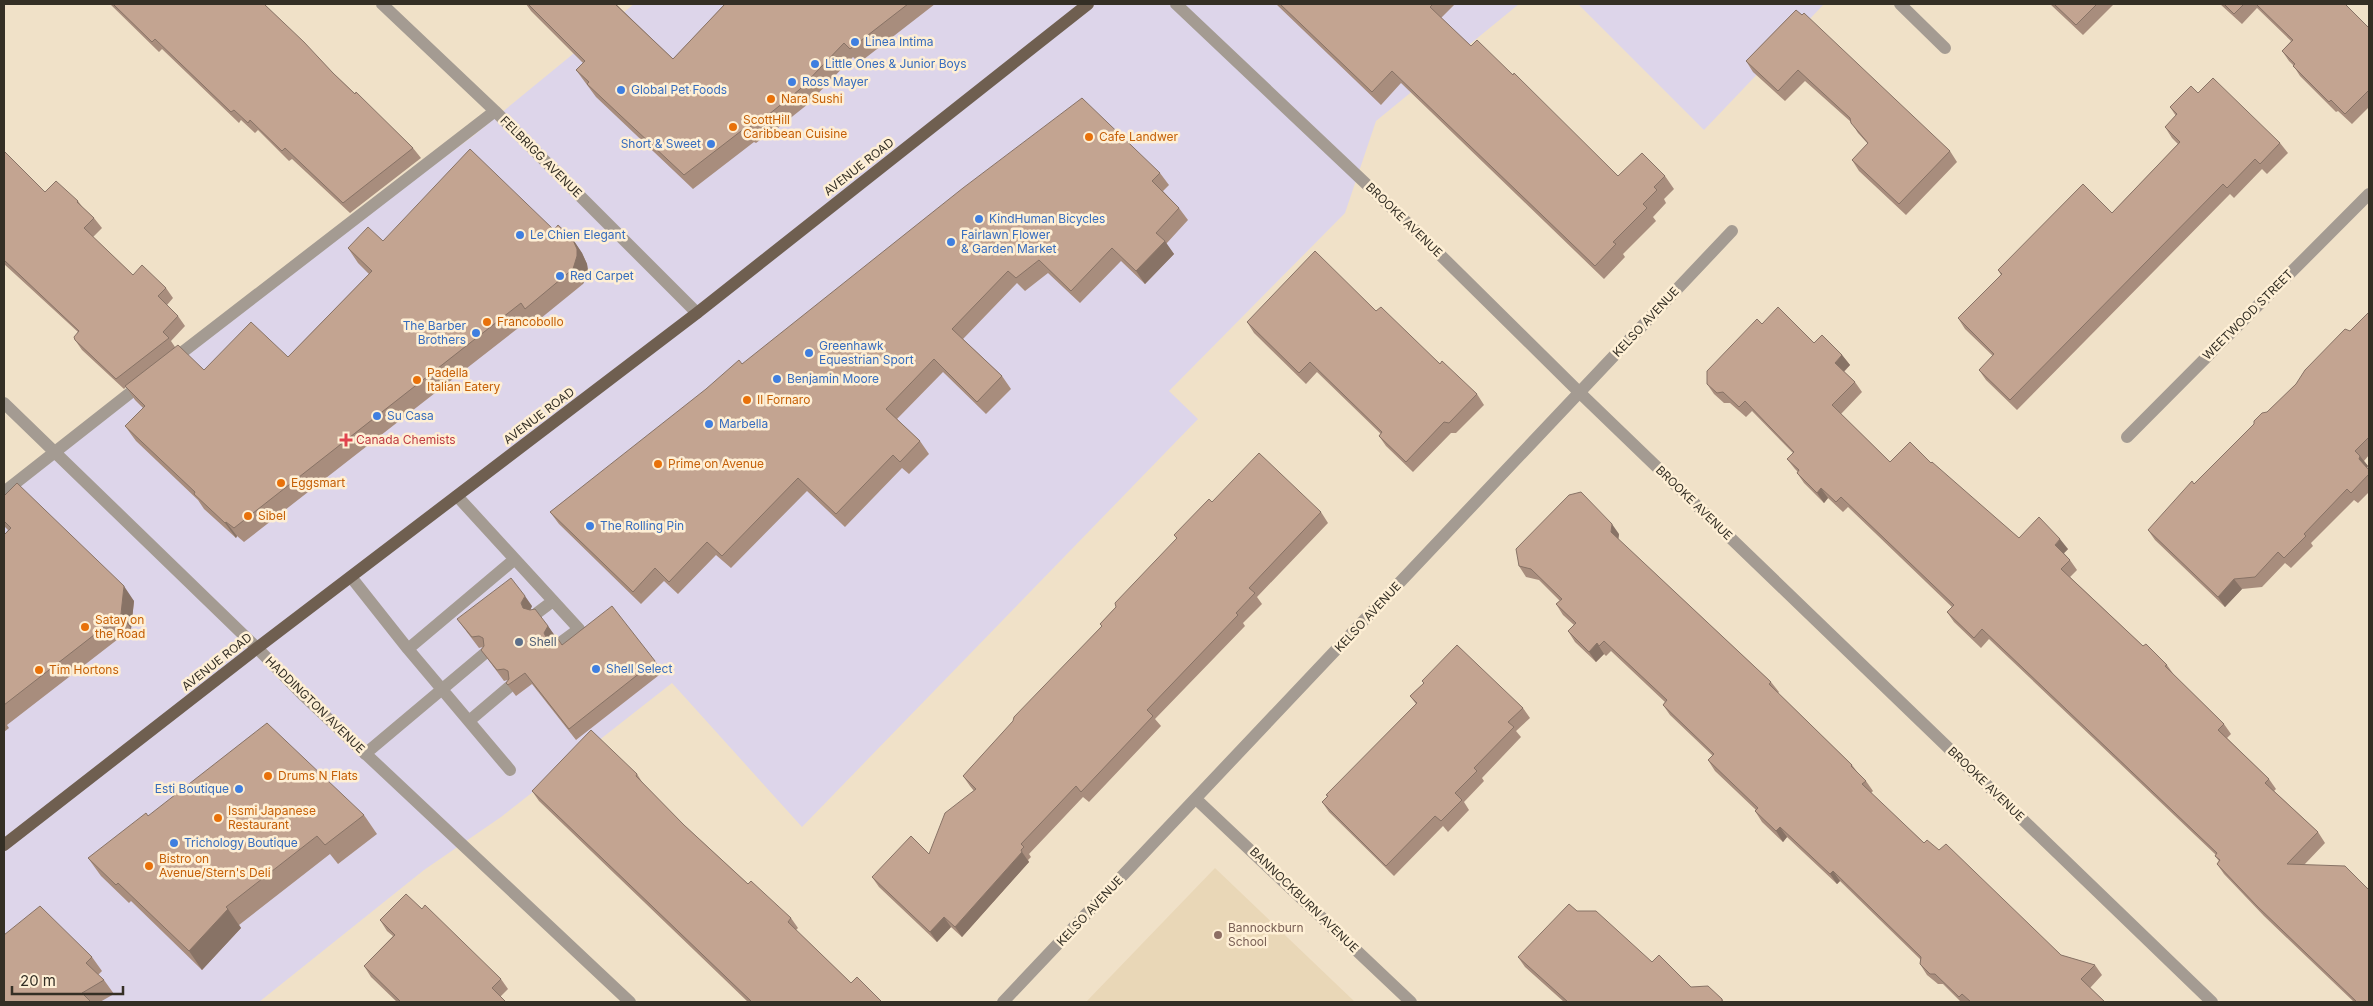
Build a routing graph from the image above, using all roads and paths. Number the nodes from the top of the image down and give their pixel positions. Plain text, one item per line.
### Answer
1 (382, 4) edge
2 (1088, 4) edge
3 (1176, 4) edge
4 (1900, 4) edge
5 (1945, 48) dead end
6 (495, 111) junction
7 (2369, 194) edge
8 (1732, 231) dead end
9 (697, 313) junction
10 (1579, 392) junction
11 (4, 403) edge
12 (2126, 437) dead end
13 (55, 451) junction
14 (4, 492) edge
15 (457, 496) junction
16 (515, 559) junction
17 (351, 577) junction
18 (553, 601) junction
19 (537, 613) edge
20 (560, 643) edge
21 (257, 648) junction
22 (408, 649) junction
23 (484, 654) edge
24 (509, 687) edge
25 (441, 688) junction
26 (469, 721) junction
27 (365, 754) junction
28 (510, 770) dead end
29 (1196, 799) junction
30 (4, 845) edge
31 (630, 1002) edge
32 (1004, 1002) edge
33 (1410, 1002) edge
34 (2212, 1002) edge

1 - 6 street, FELBRIGG AVENUE
2 - 9 main road, AVENUE ROAD
3 - 10 street, BROOKE AVENUE
4 - 5 street
6 - 9 street, FELBRIGG AVENUE
6 - 13 street
7 - 12 street, WEETWOOD STREET
8 - 10 street, KELSO AVENUE
9 - 15 main road, AVENUE ROAD
10 - 29 street, KELSO AVENUE
10 - 34 street, BROOKE AVENUE
11 - 13 street, HADDINGTON AVENUE
13 - 14 street
13 - 21 street, HADDINGTON AVENUE
15 - 16 street
15 - 17 main road, AVENUE ROAD
16 - 18 street
16 - 22 street
17 - 21 main road, AVENUE ROAD
17 - 22 street
18 - 19 street
18 - 20 street
21 - 27 street, HADDINGTON AVENUE
21 - 30 main road, AVENUE ROAD
22 - 25 street
23 - 25 street
24 - 26 street
25 - 26 street
25 - 27 street
26 - 28 street
27 - 31 street, HADDINGTON AVENUE
29 - 32 street, KELSO AVENUE
29 - 33 street, BANNOCKBURN AVENUE

